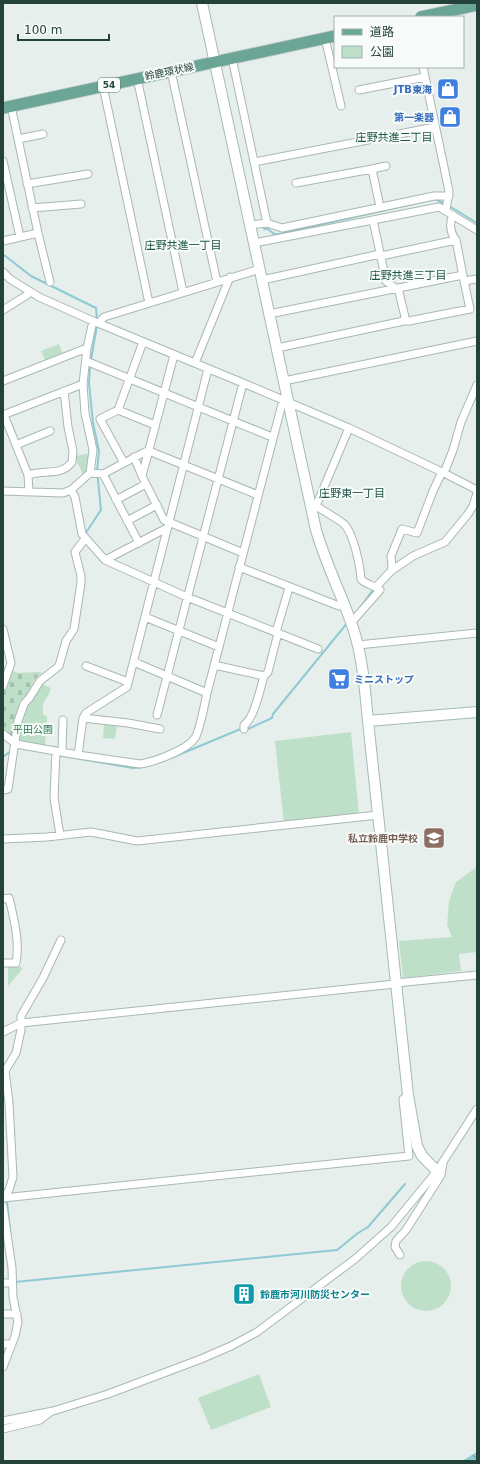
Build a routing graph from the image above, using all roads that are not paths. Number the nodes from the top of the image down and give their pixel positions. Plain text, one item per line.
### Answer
1 (202, 3) edge
2 (477, 5) edge
3 (426, 16) edge
4 (330, 37) edge
5 (232, 58) junction
6 (215, 62) junction
7 (334, 62) edge
8 (335, 68) edge
9 (423, 68) edge
10 (171, 71) junction
11 (424, 77) junction
12 (137, 78) junction
13 (103, 86) junction
14 (359, 90) dead end
15 (341, 106) dead end
16 (7, 107) edge
17 (435, 127) junction
18 (43, 134) dead end
19 (18, 139) junction
20 (3, 161) edge
21 (254, 162) junction
22 (386, 166) dead end
23 (372, 168) junction
24 (88, 174) dead end
25 (296, 183) dead end
26 (27, 184) junction
27 (449, 196) junction
28 (81, 204) dead end
29 (380, 207) junction
30 (32, 208) junction
31 (446, 210) junction
32 (453, 215) junction
33 (357, 217) junction
34 (373, 220) junction
35 (267, 222) junction
36 (250, 225) junction
37 (477, 230) edge
38 (38, 233) junction
39 (20, 237) junction
40 (456, 240) junction
41 (3, 242) edge
42 (254, 243) junction
43 (380, 255) junction
44 (260, 269) junction
45 (3, 272) edge
46 (230, 277) junction
47 (464, 278) junction
48 (477, 279) edge
49 (262, 280) junction
50 (50, 282) dead end
51 (217, 282) junction
52 (396, 288) junction
53 (29, 292) junction
54 (182, 292) junction
55 (149, 303) junction
56 (3, 310) edge
57 (270, 314) junction
58 (404, 321) junction
59 (96, 322) junction
60 (477, 341) edge
61 (143, 342) junction
62 (87, 348) junction
63 (277, 348) junction
64 (174, 355) junction
65 (89, 363) junction
66 (195, 363) junction
67 (208, 369) junction
68 (130, 379) junction
69 (3, 381) edge
70 (284, 381) junction
71 (243, 383) junction
72 (83, 384) junction
73 (477, 385) edge
74 (64, 391) junction
75 (163, 393) junction
76 (286, 401) junction
77 (198, 407) junction
78 (118, 410) junction
79 (3, 415) edge
80 (232, 421) junction
81 (155, 425) junction
82 (349, 428) junction
83 (50, 431) dead end
84 (272, 438) junction
85 (16, 445) junction
86 (149, 451) junction
87 (134, 458) junction
88 (124, 463) junction
89 (183, 465) junction
90 (443, 473) junction
91 (96, 474) junction
92 (28, 475) junction
93 (142, 476) junction
94 (218, 480) junction
95 (146, 484) junction
96 (71, 490) junction
97 (3, 491) edge
98 (29, 492) junction
99 (477, 492) edge
100 (258, 495) junction
101 (116, 500) junction
102 (157, 505) junction
103 (314, 506) junction
104 (128, 521) junction
105 (168, 526) junction
106 (83, 537) junction
107 (203, 537) junction
108 (139, 543) junction
109 (243, 553) junction
110 (105, 560) junction
111 (239, 567) junction
112 (391, 571) junction
113 (154, 582) junction
114 (289, 588) junction
115 (378, 589) junction
116 (187, 597) junction
117 (227, 612) junction
118 (347, 614) junction
119 (145, 617) junction
120 (3, 629) edge
121 (179, 631) junction
122 (277, 632) junction
123 (477, 633) edge
124 (358, 644) junction
125 (219, 647) junction
126 (318, 649) dead end
127 (134, 662) junction
128 (214, 665) junction
129 (86, 666) dead end
130 (167, 676) junction
131 (264, 676) junction
132 (128, 682) junction
133 (3, 686) edge
134 (207, 693) junction
135 (477, 712) edge
136 (157, 715) dead end
137 (83, 718) junction
138 (62, 720) dead end
139 (368, 722) junction
140 (244, 727) dead end
141 (160, 729) dead end
142 (3, 734) edge
143 (15, 745) junction
144 (58, 753) junction
145 (78, 755) junction
146 (3, 790) edge
147 (378, 816) junction
148 (60, 835) junction
149 (3, 840) edge
150 (3, 899) edge
151 (61, 940) dead end
152 (3, 963) edge
153 (477, 975) edge
154 (395, 984) junction
155 (21, 1023) junction
156 (3, 1032) edge
157 (408, 1095) junction
158 (477, 1109) edge
159 (11, 1141) junction
160 (3, 1142) edge
161 (443, 1161) junction
162 (437, 1170) junction
163 (3, 1201) edge
164 (5, 1232) edge
165 (400, 1255) dead end
166 (7, 1262) edge
167 (3, 1283) edge
168 (12, 1283) junction
169 (3, 1314) edge
170 (17, 1314) junction
171 (3, 1344) edge
172 (12, 1344) junction
173 (3, 1367) edge
174 (53, 1411) junction
175 (3, 1421) edge
176 (3, 1430) edge

1 - 6 street
2 - 3 main road
4 - 5 main road, 鈴鹿環状線 / 54
4 - 7 street
5 - 6 main road, 鈴鹿環状線 / 54
5 - 21 street
6 - 10 main road, 鈴鹿環状線 / 54
6 - 36 street
8 - 15 street
9 - 11 street
10 - 12 main road, 鈴鹿環状線 / 54
10 - 51 street
11 - 14 street
11 - 17 street
12 - 13 main road, 鈴鹿環状線 / 54
12 - 54 street
13 - 16 main road, 鈴鹿環状線 / 54
13 - 55 street
16 - 19 street
17 - 21 street
17 - 27 street
18 - 19 street
19 - 26 street
20 - 39 street
21 - 35 street
22 - 23 street
23 - 25 street
23 - 29 street
24 - 26 street
26 - 30 street
27 - 29 street
27 - 31 street
28 - 30 street
29 - 33 street
30 - 38 street
31 - 32 street
31 - 34 street
32 - 37 street
32 - 40 street
33 - 34 street
33 - 35 street
33 - 42 street
34 - 43 street
35 - 36 street
36 - 42 street
38 - 39 street
38 - 50 street
39 - 41 street
40 - 43 street
40 - 47 street
42 - 44 street
43 - 49 street
43 - 52 street
44 - 46 street
44 - 49 street
45 - 53 street
46 - 51 street
46 - 66 street
47 - 48 street
47 - 52 street
47 - 58 street
49 - 57 street
51 - 54 street
52 - 57 street
52 - 58 street
53 - 56 street
53 - 59 street
54 - 55 street
55 - 59 street
57 - 63 street
58 - 63 street
59 - 61 street
59 - 62 street
60 - 70 street
61 - 64 street
61 - 68 street
62 - 65 street
62 - 69 street
63 - 70 street
64 - 66 street
64 - 75 street
65 - 68 street
65 - 72 street
66 - 67 street
67 - 71 street
67 - 77 street
68 - 75 street
68 - 78 street
70 - 76 street
71 - 76 street
71 - 80 street
72 - 74 street
72 - 91 street
73 - 90 street
74 - 79 street
74 - 92 street
75 - 77 street
75 - 81 street
76 - 82 street
76 - 84 street
76 - 103 street
77 - 80 street
77 - 89 street
78 - 81 street
78 - 88 street
79 - 85 street
80 - 84 street
80 - 94 street
81 - 86 street
82 - 90 street
82 - 103 street
83 - 85 street
84 - 100 street
85 - 92 street
86 - 87 street
86 - 89 street
86 - 93 street
87 - 88 street
87 - 93 street
88 - 91 street
89 - 94 street
89 - 105 street
90 - 99 street
90 - 112 street
91 - 96 street
91 - 101 street
92 - 98 street
93 - 95 street
94 - 100 street
94 - 107 street
95 - 101 street
95 - 102 street
96 - 98 street
96 - 106 street
97 - 98 street
99 - 112 street
100 - 109 street
101 - 104 street
102 - 104 street
102 - 105 street
103 - 115 street
103 - 118 street
104 - 108 street
105 - 107 street
105 - 108 street
105 - 113 street
106 - 110 street
106 - 143 street
107 - 109 street
107 - 116 street
108 - 110 street
109 - 111 street
110 - 113 street
111 - 114 street
111 - 117 street
112 - 115 street
113 - 116 street
113 - 119 street
114 - 118 street
114 - 122 street
115 - 118 street
116 - 117 street
116 - 121 street
117 - 122 street
117 - 125 street
118 - 124 street
119 - 121 street
119 - 127 street
120 - 133 street
121 - 125 street
121 - 130 street
122 - 126 street
122 - 131 street
123 - 124 street
124 - 139 street
125 - 128 street
127 - 130 street
127 - 132 street
128 - 131 street
128 - 134 street
129 - 132 street
130 - 134 street
130 - 136 street
131 - 140 street
132 - 137 street
134 - 145 street
135 - 139 street
137 - 141 street
137 - 145 street
138 - 144 street
139 - 147 street
142 - 143 street
143 - 144 street
143 - 146 street
144 - 145 street
144 - 148 street
147 - 148 street
147 - 154 street
148 - 149 street
150 - 152 street
151 - 155 street
153 - 154 street
154 - 155 street
154 - 157 street
155 - 156 street
155 - 159 street
157 - 162 street
157 - 163 street
158 - 161 street
159 - 160 street
159 - 163 street
161 - 162 street
161 - 165 street
162 - 174 street
163 - 164 street
164 - 166 street
166 - 168 street
167 - 168 street
168 - 170 street
169 - 170 street
170 - 172 street
171 - 172 street
172 - 173 street
174 - 175 street
174 - 176 street

